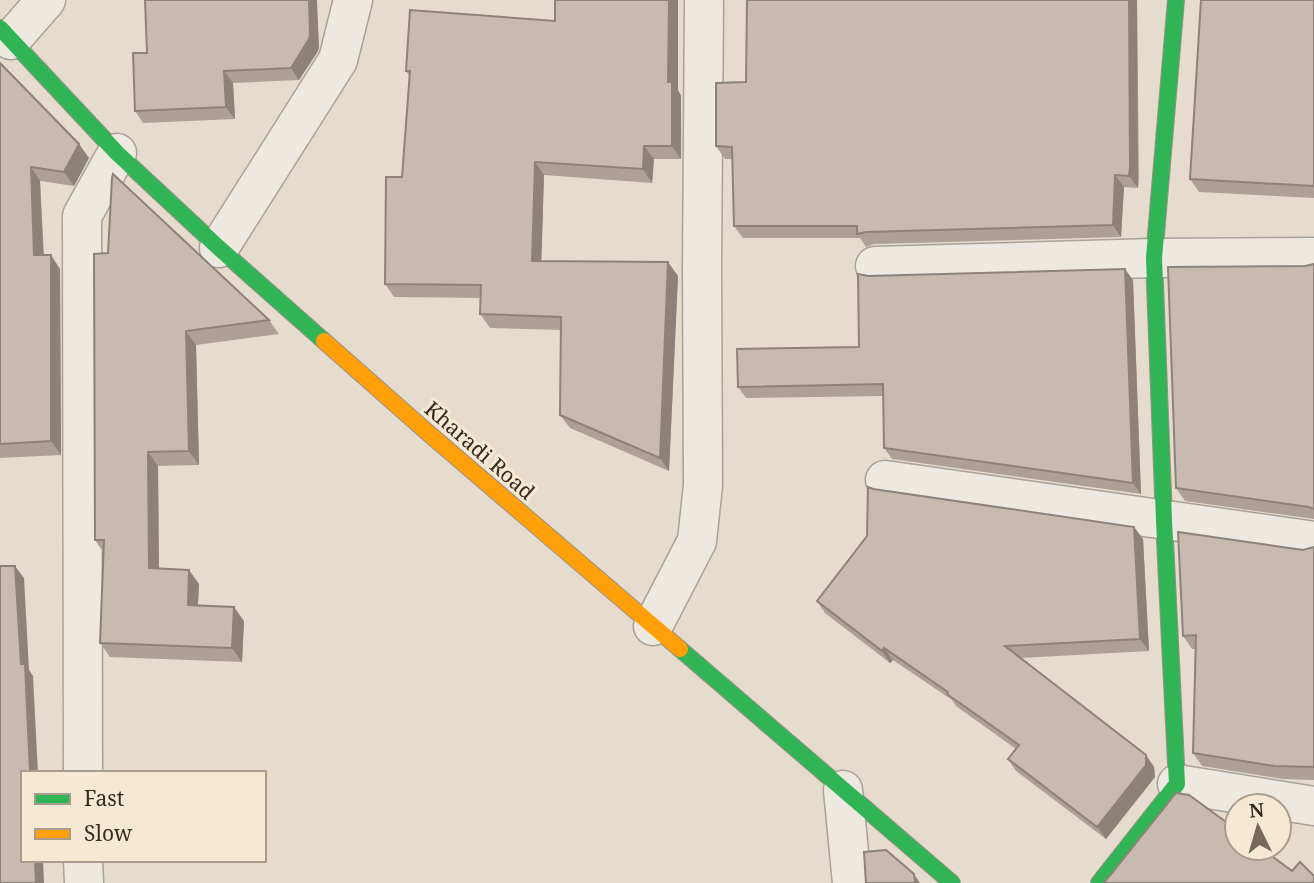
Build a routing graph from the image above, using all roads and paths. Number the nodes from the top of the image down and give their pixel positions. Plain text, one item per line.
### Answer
1 (46, 0) edge
2 (354, 0) edge
3 (704, 0) edge
4 (1176, 0) edge
5 (5, 34) edge
6 (117, 153) junction
7 (219, 248) junction
8 (1314, 257) edge
9 (1154, 258) junction
10 (875, 266) dead end
11 (885, 480) dead end
12 (1164, 520) junction
13 (1314, 541) edge
14 (653, 626) junction
15 (83, 771) edge
16 (1177, 784) junction
17 (843, 790) junction
18 (1314, 806) edge
19 (83, 862) edge
20 (83, 883) edge
21 (852, 883) edge
22 (952, 883) edge
23 (1100, 883) edge

1 - 5 street
2 - 7 street
3 - 14 street
4 - 9 street
5 - 6 street, Kharadi Road
6 - 7 street, Kharadi Road
6 - 15 street
7 - 14 street, Kharadi Road
8 - 9 street
9 - 10 street
9 - 12 street
11 - 12 street
12 - 13 street
12 - 16 street
14 - 17 street, Kharadi Road
16 - 18 street
16 - 23 street
17 - 21 street
17 - 22 street, Kharadi Road
19 - 20 street

